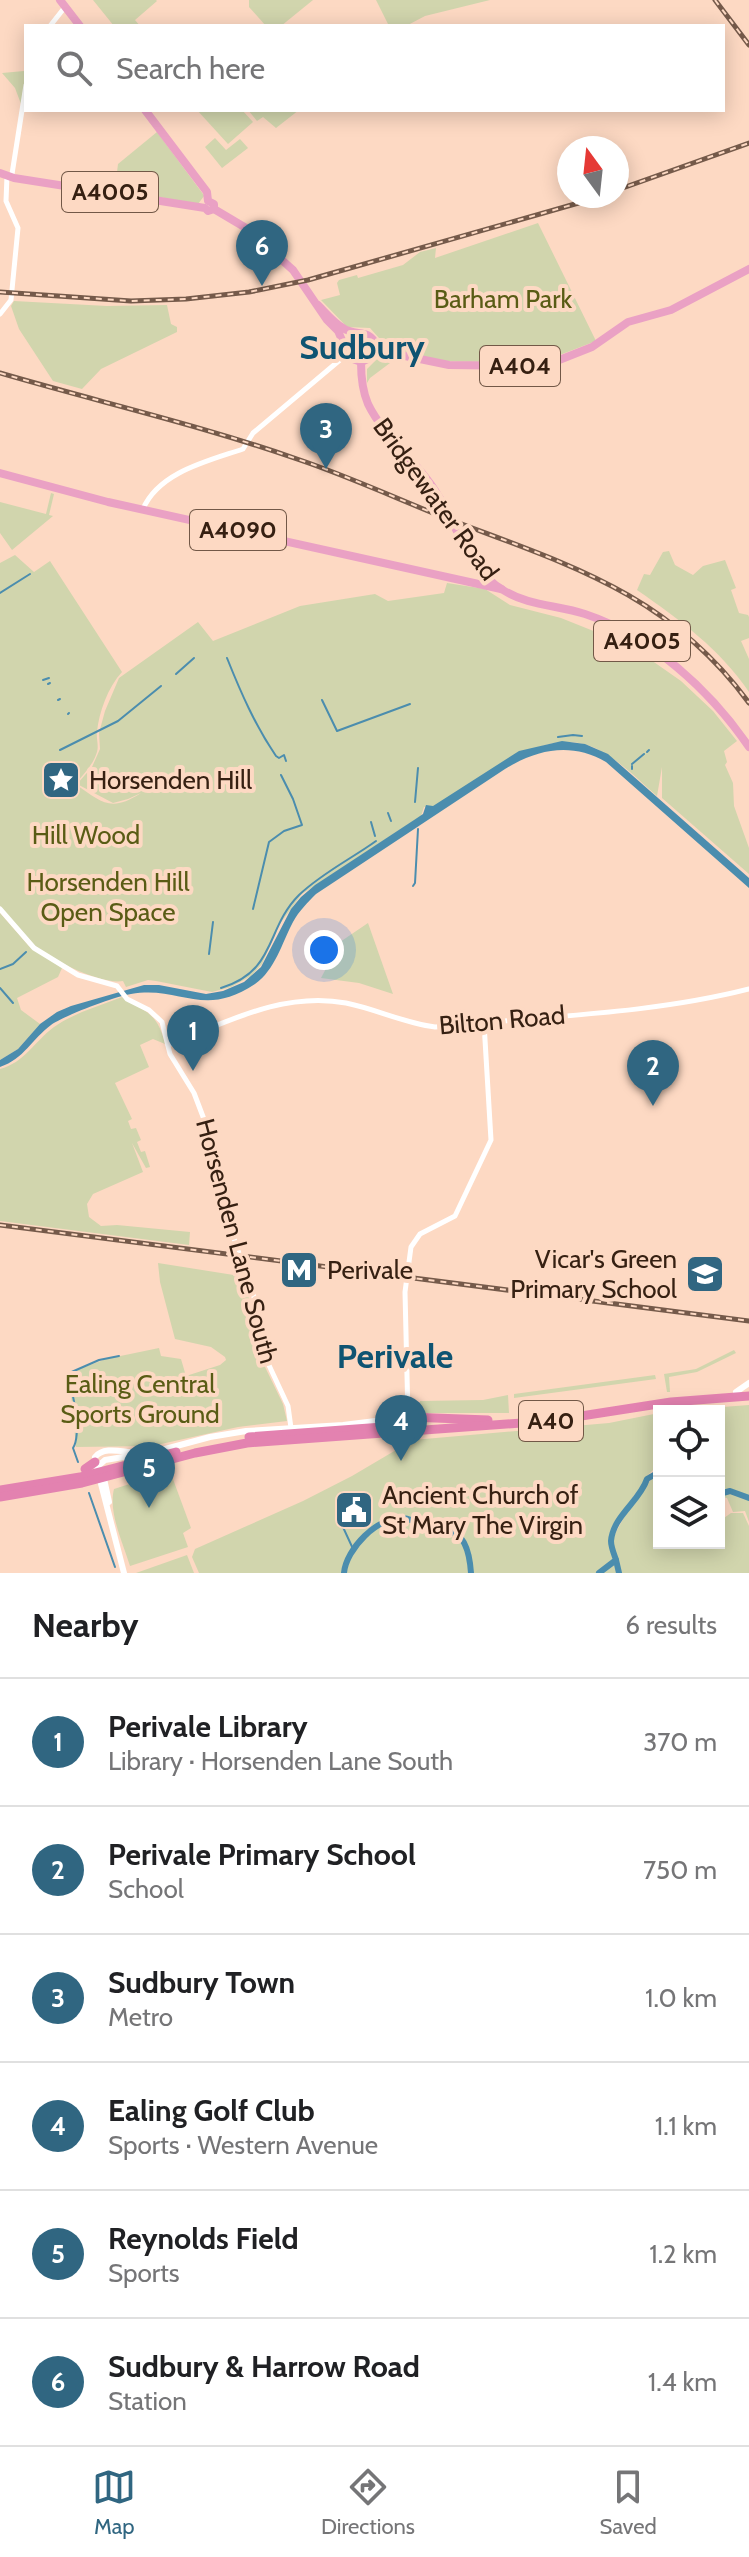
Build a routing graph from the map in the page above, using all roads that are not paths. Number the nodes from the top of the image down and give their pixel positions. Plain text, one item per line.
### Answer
1 (63, 4) edge
2 (51, 24) edge
3 (78, 24) edge
4 (24, 97) edge
5 (147, 112) edge
6 (8, 176) edge
7 (209, 206) junction
8 (749, 269) edge
9 (318, 305) junction
10 (0, 314) edge
11 (355, 333) junction
12 (347, 350) junction
13 (376, 350) junction
14 (361, 362) junction
15 (0, 473) edge
16 (143, 509) junction
17 (486, 577) junction
18 (477, 582) junction
19 (502, 589) junction
20 (749, 747) edge
21 (0, 909) edge
22 (749, 989) edge
23 (484, 1023) junction
24 (168, 1045) junction
25 (749, 1383) edge
26 (736, 1392) junction
27 (749, 1394) edge
28 (408, 1417) junction
29 (488, 1420) junction
30 (291, 1428) junction
31 (352, 1436) junction
32 (146, 1453) junction
33 (98, 1465) junction
34 (102, 1483) junction
35 (0, 1488) edge
36 (0, 1500) edge
37 (126, 1573) edge

1 - 2 street
1 - 3 main road
4 - 6 street
5 - 7 main road
6 - 7 main road, A4005
6 - 10 street
7 - 9 main road
8 - 13 main road, A404
9 - 11 main road
9 - 12 main road
11 - 12 main road
11 - 13 main road
12 - 14 main road
12 - 16 street
13 - 14 main road
14 - 17 main road, Bridgewater Road / A4005
15 - 16 main road, A4090
16 - 18 main road, A4090
17 - 18 main road
17 - 19 main road, Bridgewater Road / A4005
18 - 19 main road, Bridgewater Road / A4005
19 - 20 main road, Bridgewater Road / A4005
21 - 24 street, Horsenden Lane South
22 - 23 street, Bilton Road
23 - 24 street, Bilton Road
23 - 28 street
24 - 30 street, Horsenden Lane South
25 - 26 main road
26 - 27 highway, A40
26 - 29 highway, A40
27 - 31 highway, A40
28 - 29 highway, A40
28 - 30 main road
29 - 35 highway, A40
30 - 32 main road
31 - 34 highway, A40
31 - 36 highway, A40
32 - 33 main road
32 - 33 main road
33 - 34 main road
33 - 35 highway, A40
34 - 36 highway, A40
34 - 37 main road

